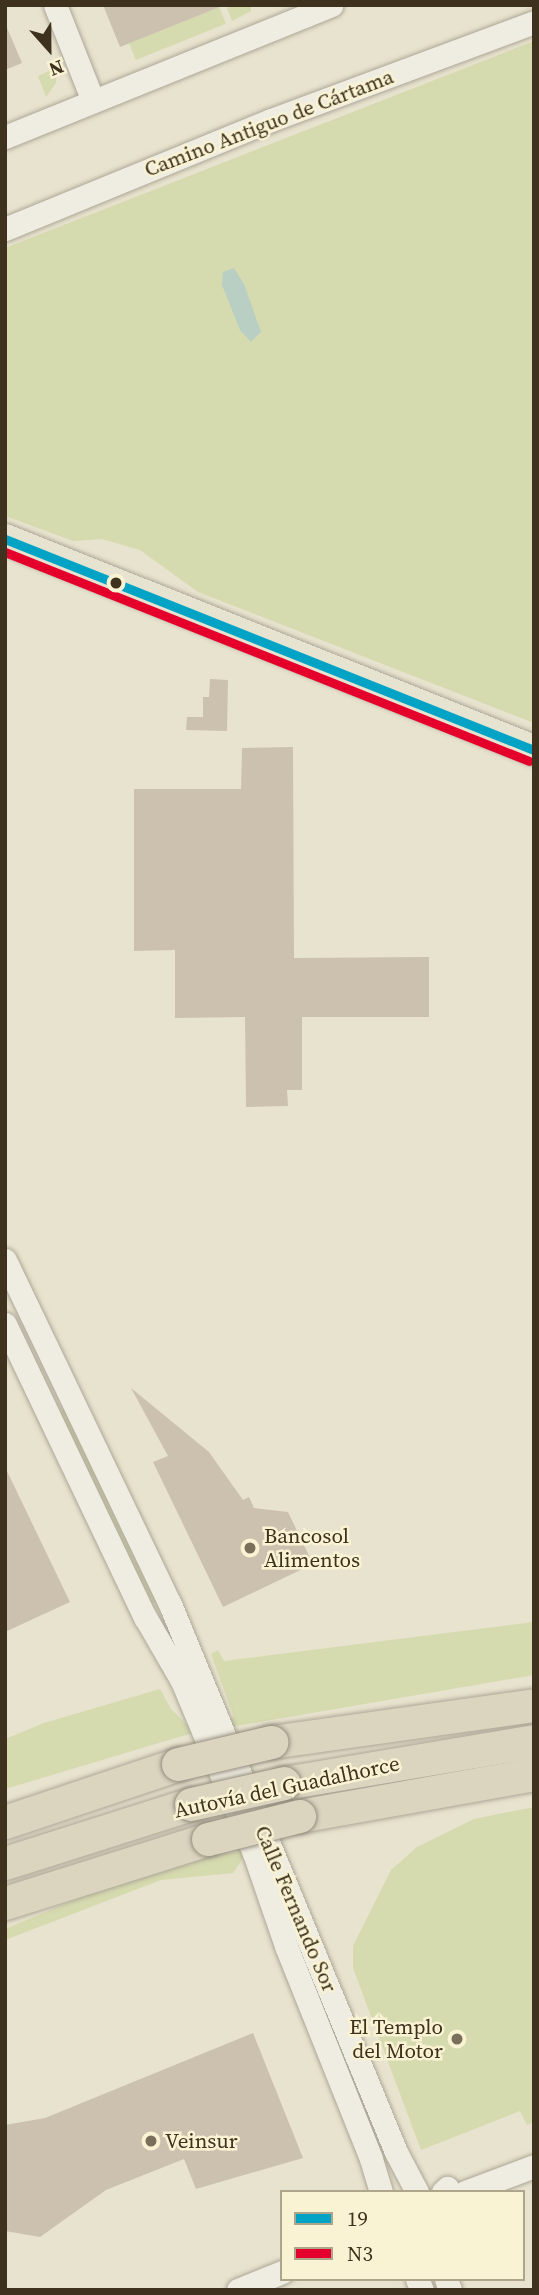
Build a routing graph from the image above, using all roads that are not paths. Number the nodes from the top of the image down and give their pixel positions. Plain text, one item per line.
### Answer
1 (55, 5) edge
2 (331, 5) edge
3 (276, 15) edge
4 (534, 22) edge
5 (93, 101) junction
6 (5, 137) edge
7 (5, 229) edge
8 (5, 539) edge
9 (534, 750) edge
10 (5, 1260) edge
11 (5, 1324) edge
12 (40, 1333) junction
13 (10, 1349) edge
14 (534, 1705) edge
15 (534, 1741) edge
16 (178, 1764) junction
17 (534, 1774) edge
18 (235, 1782) junction
19 (5, 1803) edge
20 (5, 1822) edge
21 (5, 1863) edge
22 (80, 1878) junction
23 (5, 1903) edge
24 (5, 1913) edge
25 (534, 2166) edge
26 (380, 2190) edge
27 (417, 2190) edge
28 (452, 2190) edge
29 (280, 2273) edge
30 (237, 2290) edge

1 - 5 street
2 - 3 street
3 - 5 street
4 - 7 street, Camino Antiguo de Cártama
5 - 6 street
8 - 9 main road
10 - 12 street
11 - 13 street
12 - 13 street
12 - 18 street
13 - 18 street
14 - 16 highway, Autovía del Guadalhorce, bridge
15 - 21 highway, Autovía del Guadalhorce, bridge
16 - 19 highway
16 - 20 highway, Autovía del Guadalhorce
17 - 22 highway, bridge
18 - 26 street, Calle Fernando Sor
18 - 27 street, Calle Fernando Sor
22 - 23 highway
22 - 24 highway
25 - 28 street
29 - 30 street

